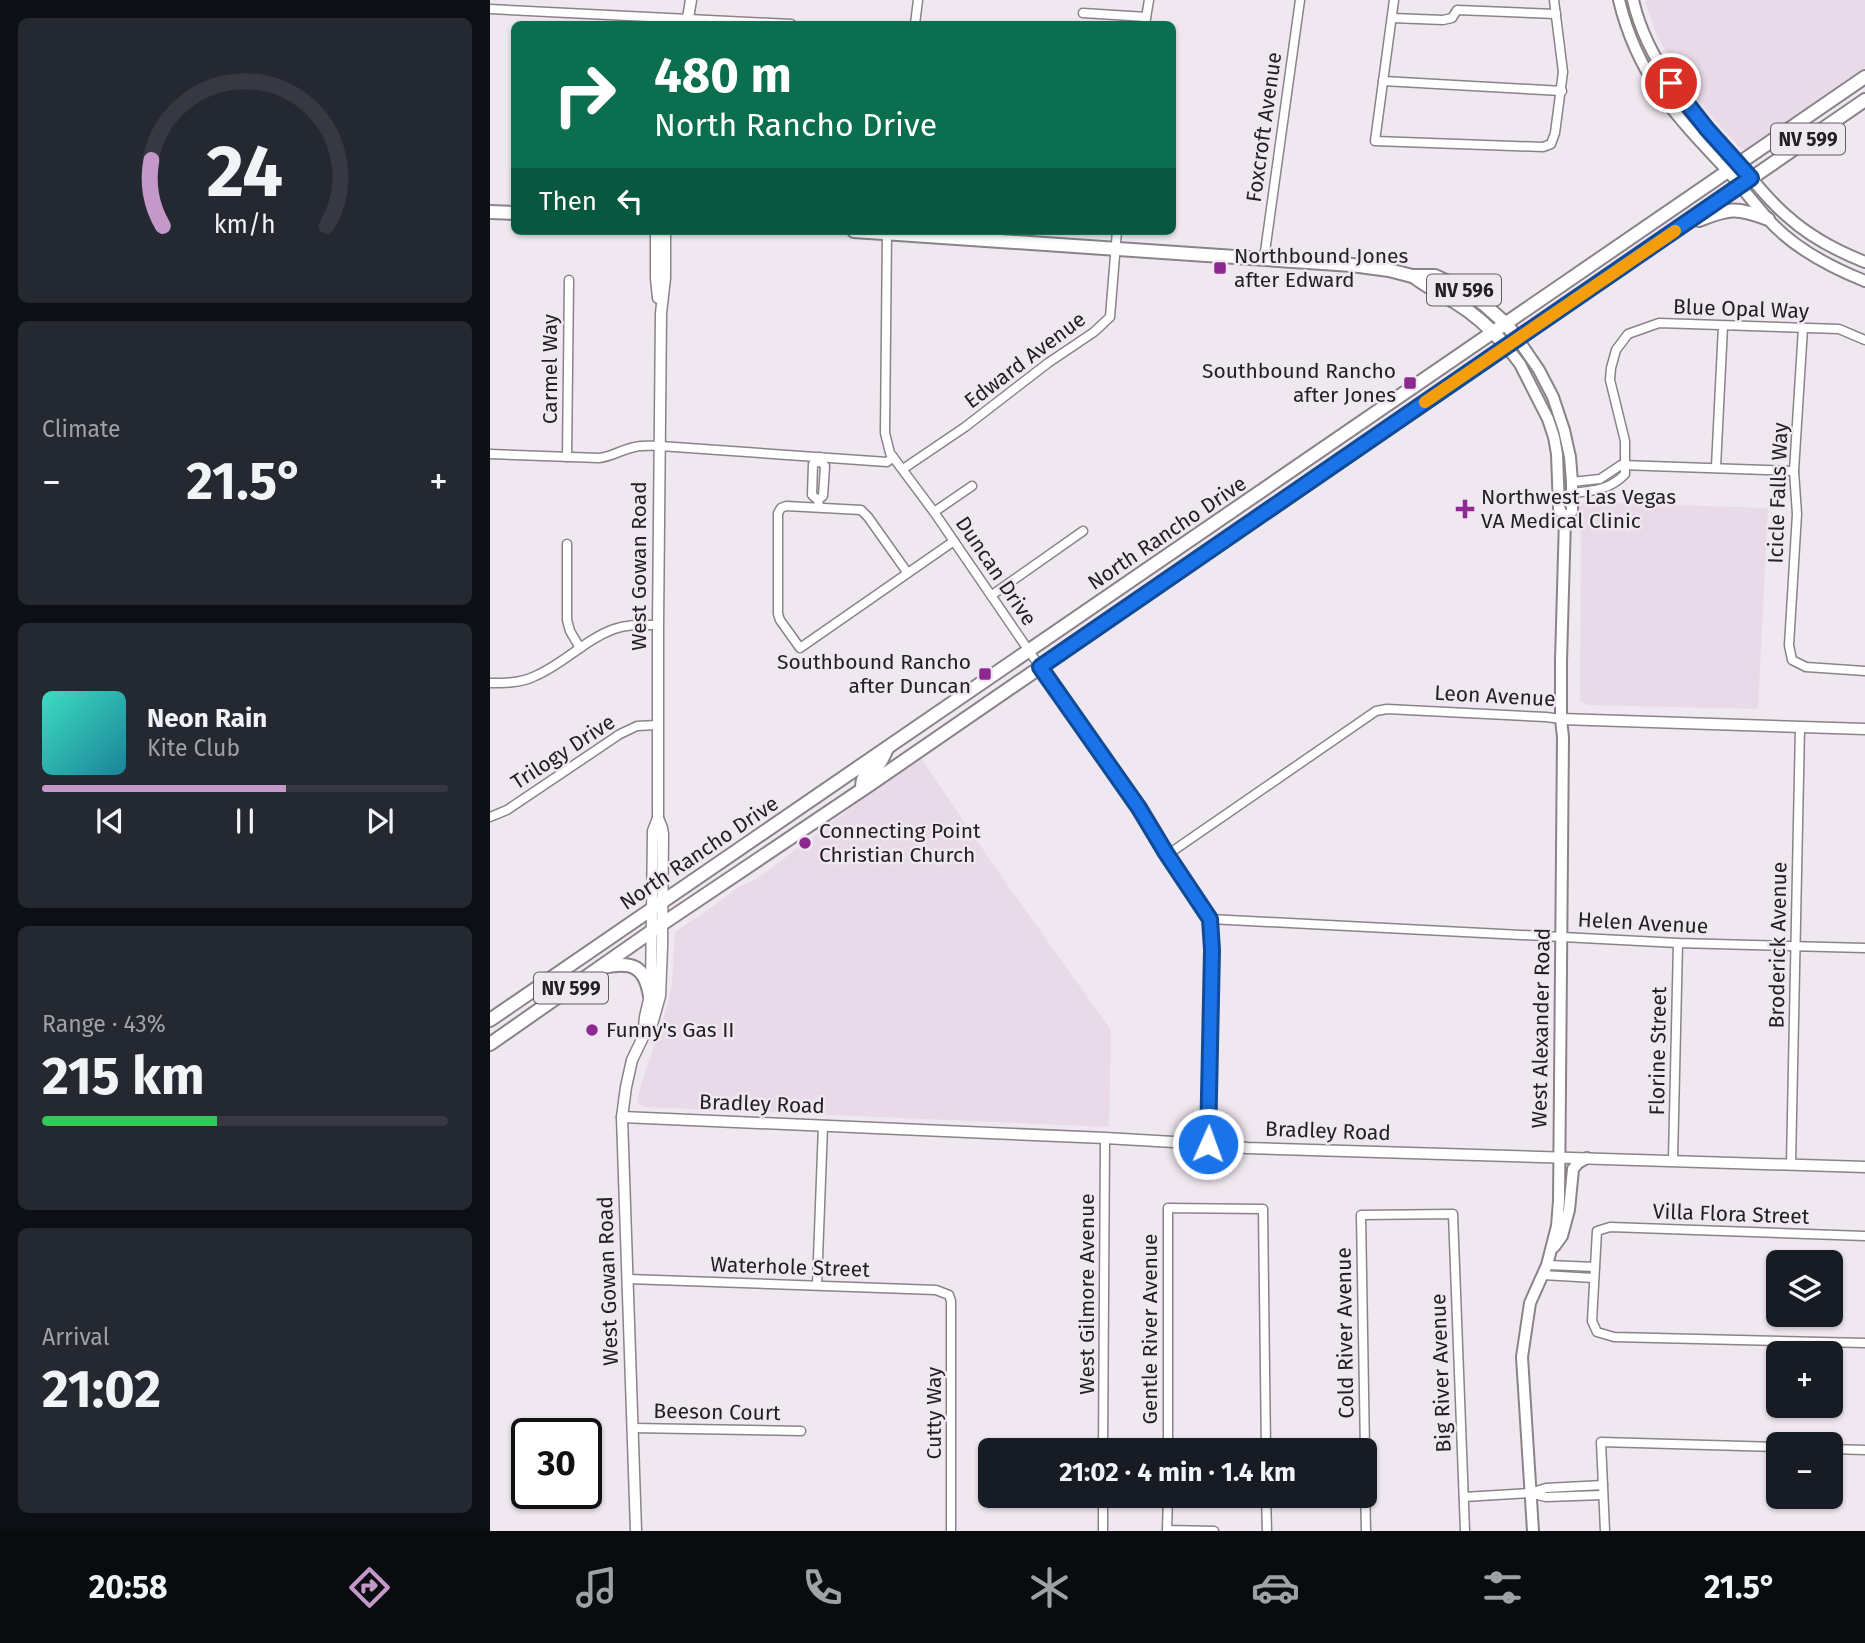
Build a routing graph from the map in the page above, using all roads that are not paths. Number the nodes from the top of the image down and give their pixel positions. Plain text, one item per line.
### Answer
1 (517, 0) edge
2 (691, 0) edge
3 (918, 0) edge
4 (1149, 0) edge
5 (1300, 0) edge
6 (1394, 0) edge
7 (1458, 0) edge
8 (1554, 0) edge
9 (1619, 0) edge
10 (1633, 0) edge
11 (490, 9) edge
12 (515, 10) junction
13 (1457, 10) junction
14 (1083, 13) dead end
15 (1556, 14) junction
16 (1392, 18) junction
17 (674, 21) edge
18 (688, 21) edge
19 (915, 21) edge
20 (1146, 21) edge
21 (1638, 54) junction
22 (1865, 77) edge
23 (1383, 81) junction
24 (1562, 91) junction
25 (1676, 91) junction
26 (1865, 100) edge
27 (1733, 167) junction
28 (1746, 181) junction
29 (490, 212) edge
30 (511, 213) edge
31 (1768, 219) junction
32 (1676, 230) junction
33 (656, 235) edge
34 (665, 235) edge
35 (887, 235) edge
36 (930, 235) edge
37 (1117, 235) edge
38 (1115, 248) junction
39 (1264, 259) junction
40 (1865, 262) edge
41 (1412, 276) junction
42 (569, 281) dead end
43 (1865, 281) edge
44 (660, 313) junction
45 (1506, 324) junction
46 (1723, 326) junction
47 (1803, 328) junction
48 (1494, 332) junction
49 (1517, 338) junction
50 (1865, 340) edge
51 (1506, 346) junction
52 (660, 446) junction
53 (490, 454) edge
54 (567, 457) junction
55 (893, 457) junction
56 (820, 459) junction
57 (1624, 466) junction
58 (1716, 467) junction
59 (903, 469) junction
60 (1794, 471) junction
61 (972, 486) dead end
62 (1572, 487) junction
63 (818, 504) junction
64 (934, 512) junction
65 (1565, 519) junction
66 (1083, 531) dead end
67 (954, 541) junction
68 (567, 544) dead end
69 (907, 572) junction
70 (992, 595) junction
71 (658, 625) junction
72 (580, 648) junction
73 (1029, 651) junction
74 (1040, 667) junction
75 (1865, 671) edge
76 (490, 683) edge
77 (1561, 719) junction
78 (659, 724) junction
79 (1800, 726) junction
80 (1865, 729) edge
81 (889, 746) junction
82 (835, 783) junction
83 (862, 789) junction
84 (839, 804) junction
85 (490, 817) edge
86 (1167, 855) junction
87 (657, 906) junction
88 (1210, 919) junction
89 (657, 928) junction
90 (1562, 936) junction
91 (1678, 943) junction
92 (1796, 947) junction
93 (1865, 948) edge
94 (600, 968) junction
95 (650, 996) junction
96 (490, 1020) edge
97 (645, 1033) junction
98 (490, 1044) edge
99 (622, 1117) junction
100 (823, 1126) junction
101 (1105, 1138) junction
102 (1208, 1144) junction
103 (1559, 1157) junction
104 (1587, 1158) junction
105 (1673, 1160) junction
106 (1791, 1164) junction
107 (1865, 1167) edge
108 (1453, 1214) joint
109 (1865, 1236) edge
110 (1550, 1252) junction
111 (1595, 1267) junction
112 (1545, 1270) junction
113 (1594, 1278) junction
114 (628, 1279) junction
115 (817, 1285) junction
116 (949, 1295) joint
117 (1865, 1343) edge
118 (632, 1428) junction
119 (801, 1432) dead end
120 (1103, 1438) edge
121 (1168, 1438) edge
122 (1266, 1438) edge
123 (1364, 1438) edge
124 (1766, 1447) edge
125 (1843, 1449) edge
126 (1865, 1450) edge
127 (1603, 1490) junction
128 (1530, 1493) junction
129 (1464, 1497) junction
130 (1103, 1508) edge
131 (1168, 1508) edge
132 (1266, 1508) edge
133 (1366, 1508) edge
134 (1167, 1530) edge
135 (636, 1531) edge
136 (951, 1531) edge
137 (1103, 1531) edge
138 (1214, 1531) edge
139 (1266, 1531) edge
140 (1366, 1531) edge
141 (1465, 1531) edge
142 (1533, 1531) edge
143 (1605, 1531) edge

1 - 12 street
2 - 18 street
3 - 19 street
4 - 20 street
5 - 39 street, Foxcroft Avenue
6 - 16 street
7 - 13 street
8 - 15 street
9 - 21 main road
10 - 25 main road
11 - 12 street
12 - 17 street
13 - 15 street
13 - 16 street
14 - 20 street
15 - 24 street
16 - 23 street
21 - 25 main road
21 - 27 main road
22 - 27 main road, North Rancho Drive / NV 599
23 - 24 street
23 - 24 street
25 - 27 main road
26 - 28 main road, North Rancho Drive / NV 599
27 - 28 main road
27 - 45 main road, North Rancho Drive / NV 599
28 - 31 main road
28 - 32 main road, North Rancho Drive / NV 599
28 - 40 main road
29 - 30 main road
31 - 32 main road
31 - 43 main road
32 - 49 main road, North Rancho Drive / NV 599
33 - 44 street, West Gowan Road
34 - 44 street, West Gowan Road
35 - 55 street, Duncan Drive
36 - 38 main road, NV 596
37 - 38 street
38 - 39 main road, NV 596
38 - 59 street, Edward Avenue
39 - 41 main road, NV 596
41 - 45 main road, NV 596
41 - 48 main road, NV 596
42 - 54 street, Carmel Way
44 - 52 street, West Gowan Road
45 - 48 main road, North Rancho Drive / NV 599
45 - 49 main road, NV 596
46 - 47 street, Blue Opal Way
46 - 57 street, Blue Opal Way
46 - 58 street
47 - 50 street, Blue Opal Way
47 - 60 street, Icicle Falls Way
48 - 51 main road, NV 596
48 - 73 main road, North Rancho Drive / NV 599
49 - 51 main road, North Rancho Drive / NV 599
49 - 62 main road, West Alexander Road
51 - 65 main road, West Alexander Road
51 - 74 main road, North Rancho Drive / NV 599
52 - 54 street
52 - 56 street
52 - 71 street, West Gowan Road
53 - 54 street
55 - 56 street
55 - 59 street, Duncan Drive
56 - 63 street
57 - 58 street
57 - 62 street
58 - 60 street
59 - 64 street, Duncan Drive
60 - 75 street, Icicle Falls Way
61 - 64 street
62 - 65 main road, West Alexander Road
63 - 69 street
63 - 69 street
64 - 67 street, Duncan Drive
65 - 77 main road, West Alexander Road
66 - 70 street
67 - 69 street
67 - 70 street, Duncan Drive
68 - 72 street
70 - 73 street, Duncan Drive
71 - 72 street
71 - 78 street, West Gowan Road
72 - 76 street
73 - 74 street, Duncan Drive
73 - 81 main road, North Rancho Drive / NV 599
74 - 83 main road, North Rancho Drive / NV 599
74 - 86 street, Duncan Drive
77 - 79 street, Leon Avenue
77 - 86 street, Leon Avenue
77 - 90 main road, West Alexander Road
78 - 85 street, Trilogy Drive
78 - 87 street, West Gowan Road
79 - 80 street, Leon Avenue
79 - 92 street, Broderick Avenue
81 - 82 main road, North Rancho Drive / NV 599
81 - 83 main road
82 - 84 main road
82 - 87 main road, North Rancho Drive / NV 599
83 - 84 main road, North Rancho Drive / NV 599
84 - 89 main road, North Rancho Drive / NV 599
86 - 88 street, Duncan Drive
87 - 89 street, West Gowan Road
87 - 96 main road, North Rancho Drive / NV 599
88 - 90 street, Helen Avenue
88 - 102 street
89 - 94 main road, North Rancho Drive / NV 599
89 - 95 street, West Gowan Road
89 - 97 street, West Gowan Road
90 - 91 street, Helen Avenue
90 - 103 main road, West Alexander Road
91 - 92 street, Helen Avenue
91 - 105 street, Florine Street
92 - 93 street, Helen Avenue
92 - 106 street, Broderick Avenue
94 - 95 main road
94 - 98 main road, North Rancho Drive / NV 599
95 - 97 street, West Gowan Road
97 - 99 street, West Gowan Road
99 - 100 street, Bradley Road
99 - 114 street, West Gowan Road
100 - 101 street, Bradley Road
100 - 115 street
101 - 102 street, Bradley Road
101 - 120 street, West Gilmore Avenue
102 - 103 street, Bradley Road
103 - 104 street, Bradley Road
103 - 110 main road, West Alexander Road
104 - 105 street, Bradley Road
104 - 110 main road
105 - 106 street, Bradley Road
106 - 107 street, Bradley Road
108 - 123 street, Cold River Avenue
108 - 129 street, Big River Avenue
109 - 111 street, Villa Flora Street
110 - 112 main road, West Alexander Road
111 - 112 street
111 - 113 street
112 - 113 street
112 - 128 main road, West Alexander Road
113 - 117 street
114 - 115 street, Waterhole Street
114 - 118 street, West Gowan Road
115 - 116 street, Waterhole Street
116 - 136 street, Cutty Way
118 - 119 street, Beeson Court
118 - 135 street, West Gowan Road
121 - 122 street, Gentle River Avenue
124 - 127 street
125 - 126 street
127 - 128 street
127 - 143 street
128 - 129 street
128 - 142 main road, West Alexander Road
129 - 141 street, Big River Avenue
130 - 137 street
131 - 134 street
132 - 139 street
133 - 140 street
134 - 138 street

